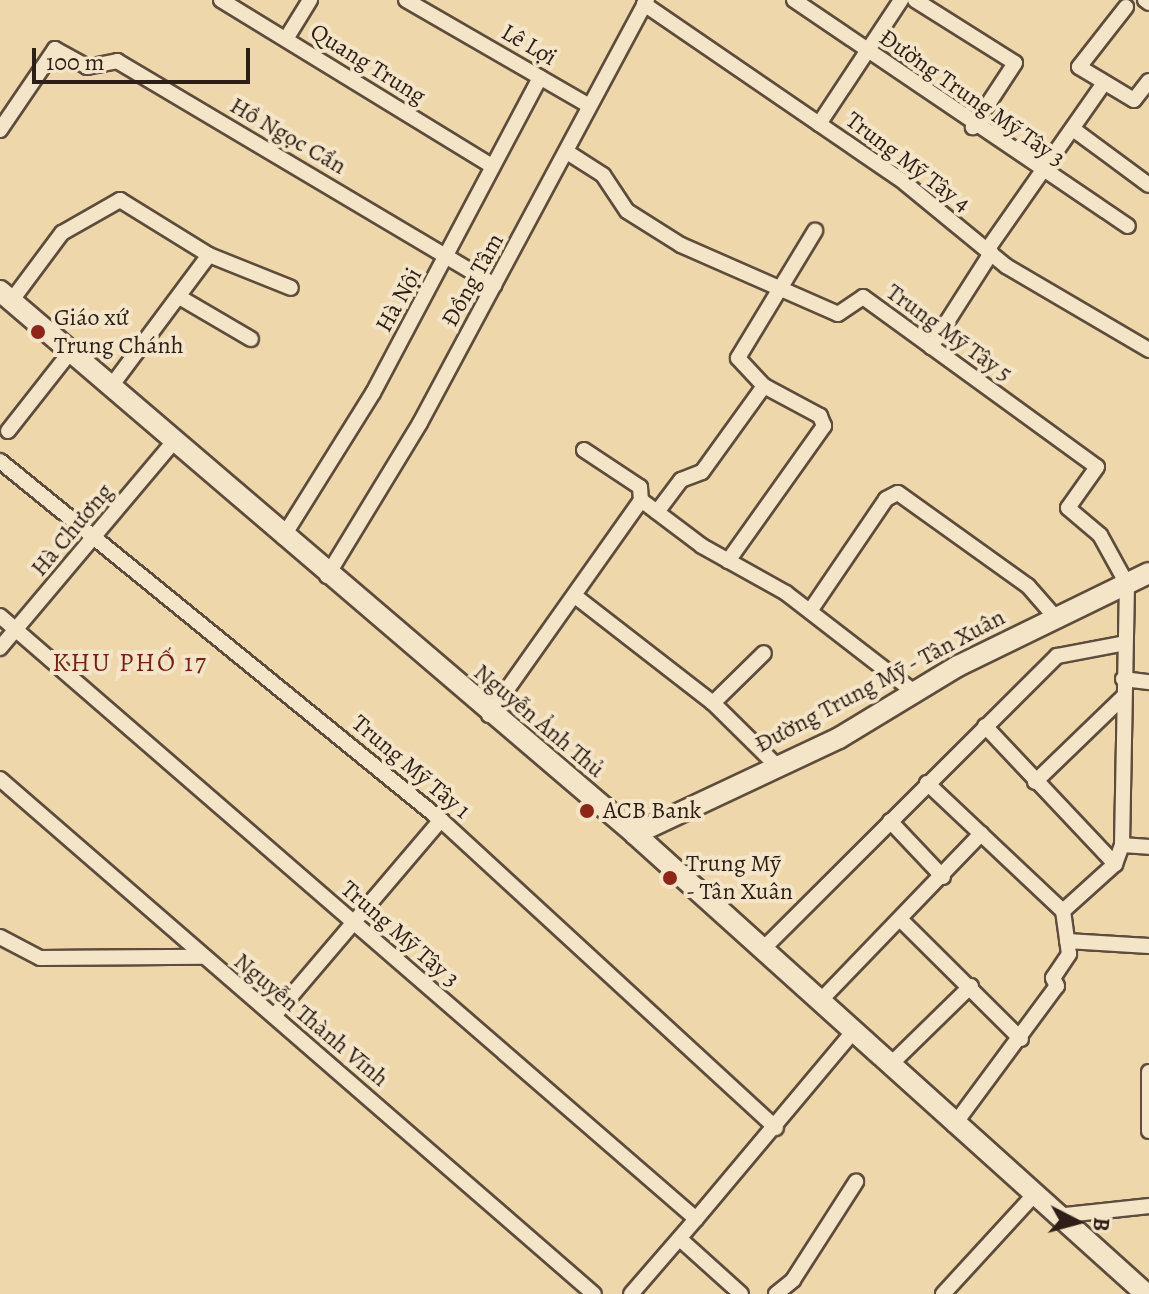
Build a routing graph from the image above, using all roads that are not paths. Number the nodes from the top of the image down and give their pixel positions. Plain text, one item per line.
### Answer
1 (221, 0) edge
2 (310, 0) edge
3 (406, 0) edge
4 (794, 0) edge
5 (901, 0) edge
6 (915, 0) edge
7 (645, 2) edge
8 (1126, 7) dead end
9 (286, 39) junction
10 (865, 51) junction
11 (540, 78) junction
12 (1149, 81) edge
13 (1104, 83) junction
14 (588, 105) junction
15 (819, 124) junction
16 (1, 127) edge
17 (973, 127) junction
18 (1073, 129) junction
19 (567, 152) junction
20 (492, 166) junction
21 (1041, 174) junction
22 (1149, 185) edge
23 (1128, 226) dead end
24 (815, 231) dead end
25 (989, 252) junction
26 (209, 255) junction
27 (449, 256) junction
28 (777, 284) junction
29 (495, 285) junction
30 (291, 288) dead end
31 (6, 295) edge
32 (181, 298) junction
33 (251, 339) dead end
34 (931, 347) junction
35 (1149, 350) edge
36 (71, 351) junction
37 (112, 385) junction
38 (764, 386) junction
39 (8, 431) dead end
40 (176, 439) junction
41 (584, 450) dead end
42 (0, 461) edge
43 (641, 500) junction
44 (657, 512) junction
45 (98, 534) junction
46 (283, 537) junction
47 (728, 561) junction
48 (1149, 573) edge
49 (327, 576) junction
50 (1127, 584) junction
51 (575, 596) junction
52 (810, 611) junction
53 (0, 616) edge
54 (1055, 617) junction
55 (17, 629) junction
56 (1125, 643) junction
57 (0, 648) edge
58 (764, 653) dead end
59 (1123, 679) junction
60 (1149, 682) edge
61 (914, 692) junction
62 (1123, 697) junction
63 (713, 703) junction
64 (489, 715) junction
65 (985, 726) junction
66 (778, 767) junction
67 (0, 779) edge
68 (1035, 782) junction
69 (927, 783) junction
70 (441, 820) junction
71 (890, 821) junction
72 (635, 834) junction
73 (981, 834) junction
74 (1122, 845) junction
75 (1149, 847) edge
76 (1115, 864) junction
77 (943, 877) junction
78 (1063, 911) junction
79 (901, 920) junction
80 (352, 922) junction
81 (0, 937) edge
82 (1067, 941) junction
83 (1149, 946) edge
84 (764, 948) junction
85 (202, 957) junction
86 (971, 986) junction
87 (821, 1000) junction
88 (274, 1016) junction
89 (854, 1031) junction
90 (1021, 1039) junction
91 (890, 1065) junction
92 (1149, 1072) edge
93 (954, 1125) junction
94 (776, 1128) junction
95 (1149, 1131) edge
96 (856, 1182) dead end
97 (1033, 1196) junction
98 (1149, 1206) edge
99 (1056, 1216) junction
100 (696, 1219) junction
101 (680, 1239) junction
102 (594, 1294) edge
103 (631, 1294) edge
104 (741, 1294) edge
105 (776, 1294) edge
106 (943, 1294) edge
107 (1146, 1294) edge

1 - 9 street, Quang Trung
2 - 9 street
3 - 11 street, Lê Lợi
4 - 10 street, Đường Trung Mỹ Tây 3
5 - 10 street
6 - 17 street
7 - 14 street, Đồng Tâm
7 - 15 street, Trung Mỹ Tây 4
8 - 13 street
9 - 20 street, Quang Trung
10 - 15 street
10 - 17 street, Đường Trung Mỹ Tây 3
11 - 14 street, Lê Lợi
11 - 20 street, Hà Nội
12 - 13 street
13 - 18 street
14 - 19 street, Đồng Tâm
15 - 25 street, Trung Mỹ Tây 4
16 - 27 street, Hồ Ngọc Cẩn
17 - 21 street, Đường Trung Mỹ Tây 3
18 - 21 street
18 - 22 street
19 - 28 street, Trung Mỹ Tây 5
19 - 29 street, Đồng Tâm
20 - 27 street, Hà Nội
21 - 23 street, Đường Trung Mỹ Tây 3
21 - 25 street
24 - 28 street
25 - 34 street
25 - 35 street, Trung Mỹ Tây 4
26 - 30 street
26 - 31 street
26 - 32 street
27 - 29 street, Hồ Ngọc Cẩn
27 - 46 street, Hà Nội
28 - 34 street, Trung Mỹ Tây 5
28 - 38 street
29 - 49 street, Đồng Tâm
31 - 36 main road, Nguyễn Ảnh Thủ
32 - 33 street
32 - 37 street
34 - 50 street, Trung Mỹ Tây 5
36 - 37 main road, Nguyễn Ảnh Thủ
36 - 39 street
37 - 40 main road, Nguyễn Ảnh Thủ
38 - 44 street
38 - 47 street
40 - 45 street, Hà Chương
40 - 46 main road, Nguyễn Ảnh Thủ
41 - 43 street
42 - 45 street, Trung Mỹ Tây 1
43 - 44 street
43 - 51 street
44 - 47 street
45 - 55 street, Hà Chương
45 - 70 street, Trung Mỹ Tây 1
46 - 49 main road, Nguyễn Ảnh Thủ
47 - 52 street
48 - 50 main road, Đường Trung Mỹ - Tân Xuân
49 - 64 main road, Nguyễn Ảnh Thủ
50 - 54 main road, Đường Trung Mỹ - Tân Xuân
50 - 56 street
51 - 63 street
51 - 64 street
52 - 54 street
52 - 61 street
53 - 55 street, Trung Mỹ Tây 3
54 - 61 main road, Đường Trung Mỹ - Tân Xuân
55 - 57 street, Hà Chương
55 - 80 street, Trung Mỹ Tây 3
56 - 59 street
56 - 65 street
58 - 63 street
59 - 60 street
59 - 62 street
61 - 66 main road, Đường Trung Mỹ - Tân Xuân
62 - 68 street
62 - 74 street
63 - 66 street
64 - 72 main road, Nguyễn Ảnh Thủ
65 - 68 street
65 - 69 street
66 - 72 main road, Đường Trung Mỹ - Tân Xuân
67 - 85 street, Nguyễn Thành Vĩnh
68 - 76 street
69 - 71 street
69 - 73 street
70 - 80 street
70 - 94 street, Trung Mỹ Tây 1
71 - 77 street
71 - 84 street
72 - 84 main road, Nguyễn Ảnh Thủ
73 - 77 street
73 - 78 street
74 - 75 street
74 - 76 street
76 - 78 street
77 - 79 street
78 - 82 street
79 - 86 street
79 - 87 street
80 - 88 street
80 - 100 street, Trung Mỹ Tây 3
81 - 85 street
82 - 83 street
82 - 90 street
84 - 87 main road, Nguyễn Ảnh Thủ
85 - 88 street, Nguyễn Thành Vĩnh
86 - 90 street
86 - 91 street
87 - 89 main road, Nguyễn Ảnh Thủ
88 - 102 street, Nguyễn Thành Vĩnh
89 - 91 main road, Nguyễn Ảnh Thủ
89 - 94 street
90 - 93 street
91 - 93 main road, Nguyễn Ảnh Thủ
92 - 95 street
93 - 97 main road, Nguyễn Ảnh Thủ
94 - 100 street
96 - 105 street
97 - 99 main road, Nguyễn Ảnh Thủ
97 - 106 street
98 - 99 street
99 - 107 main road, Nguyễn Ảnh Thủ
100 - 101 street
101 - 103 street
101 - 104 street

